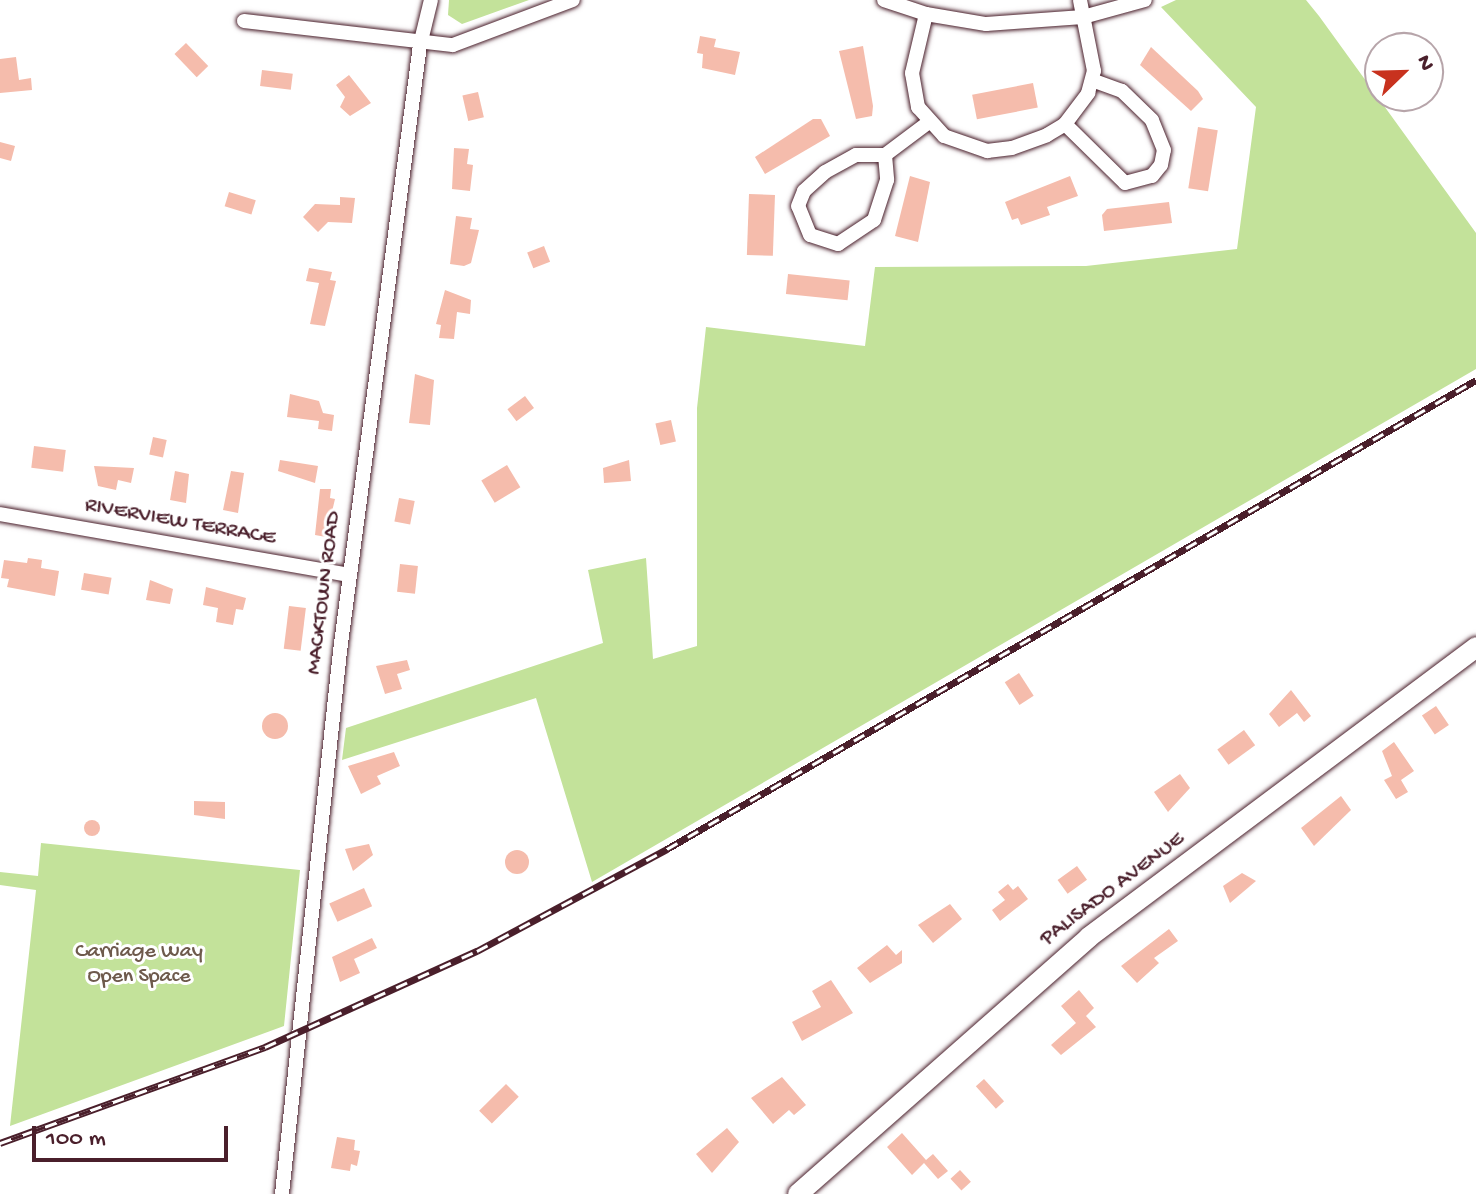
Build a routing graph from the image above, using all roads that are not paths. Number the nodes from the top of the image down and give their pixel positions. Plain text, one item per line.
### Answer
1 (431, 0) edge
2 (573, 0) edge
3 (884, 0) edge
4 (1080, 0) edge
5 (1145, 0) edge
6 (926, 14) junction
7 (1083, 17) junction
8 (244, 21) dead end
9 (420, 45) junction
10 (1094, 81) junction
11 (929, 122) junction
12 (1065, 124) junction
13 (885, 155) junction
14 (1, 515) edge
15 (350, 575) junction
16 (1476, 647) edge
17 (282, 1194) edge
18 (798, 1194) edge

1 - 9 street, MACKTOWN ROAD
2 - 9 street
3 - 6 street
4 - 7 street
5 - 7 street
6 - 7 street
6 - 11 street
7 - 10 street
8 - 9 street
9 - 15 street, MACKTOWN ROAD
10 - 12 street
10 - 12 street
11 - 12 street
11 - 13 street
13 - 13 street
14 - 15 street, RIVERVIEW TERRACE
15 - 17 street, MACKTOWN ROAD
16 - 18 main road, PALISADO AVENUE

